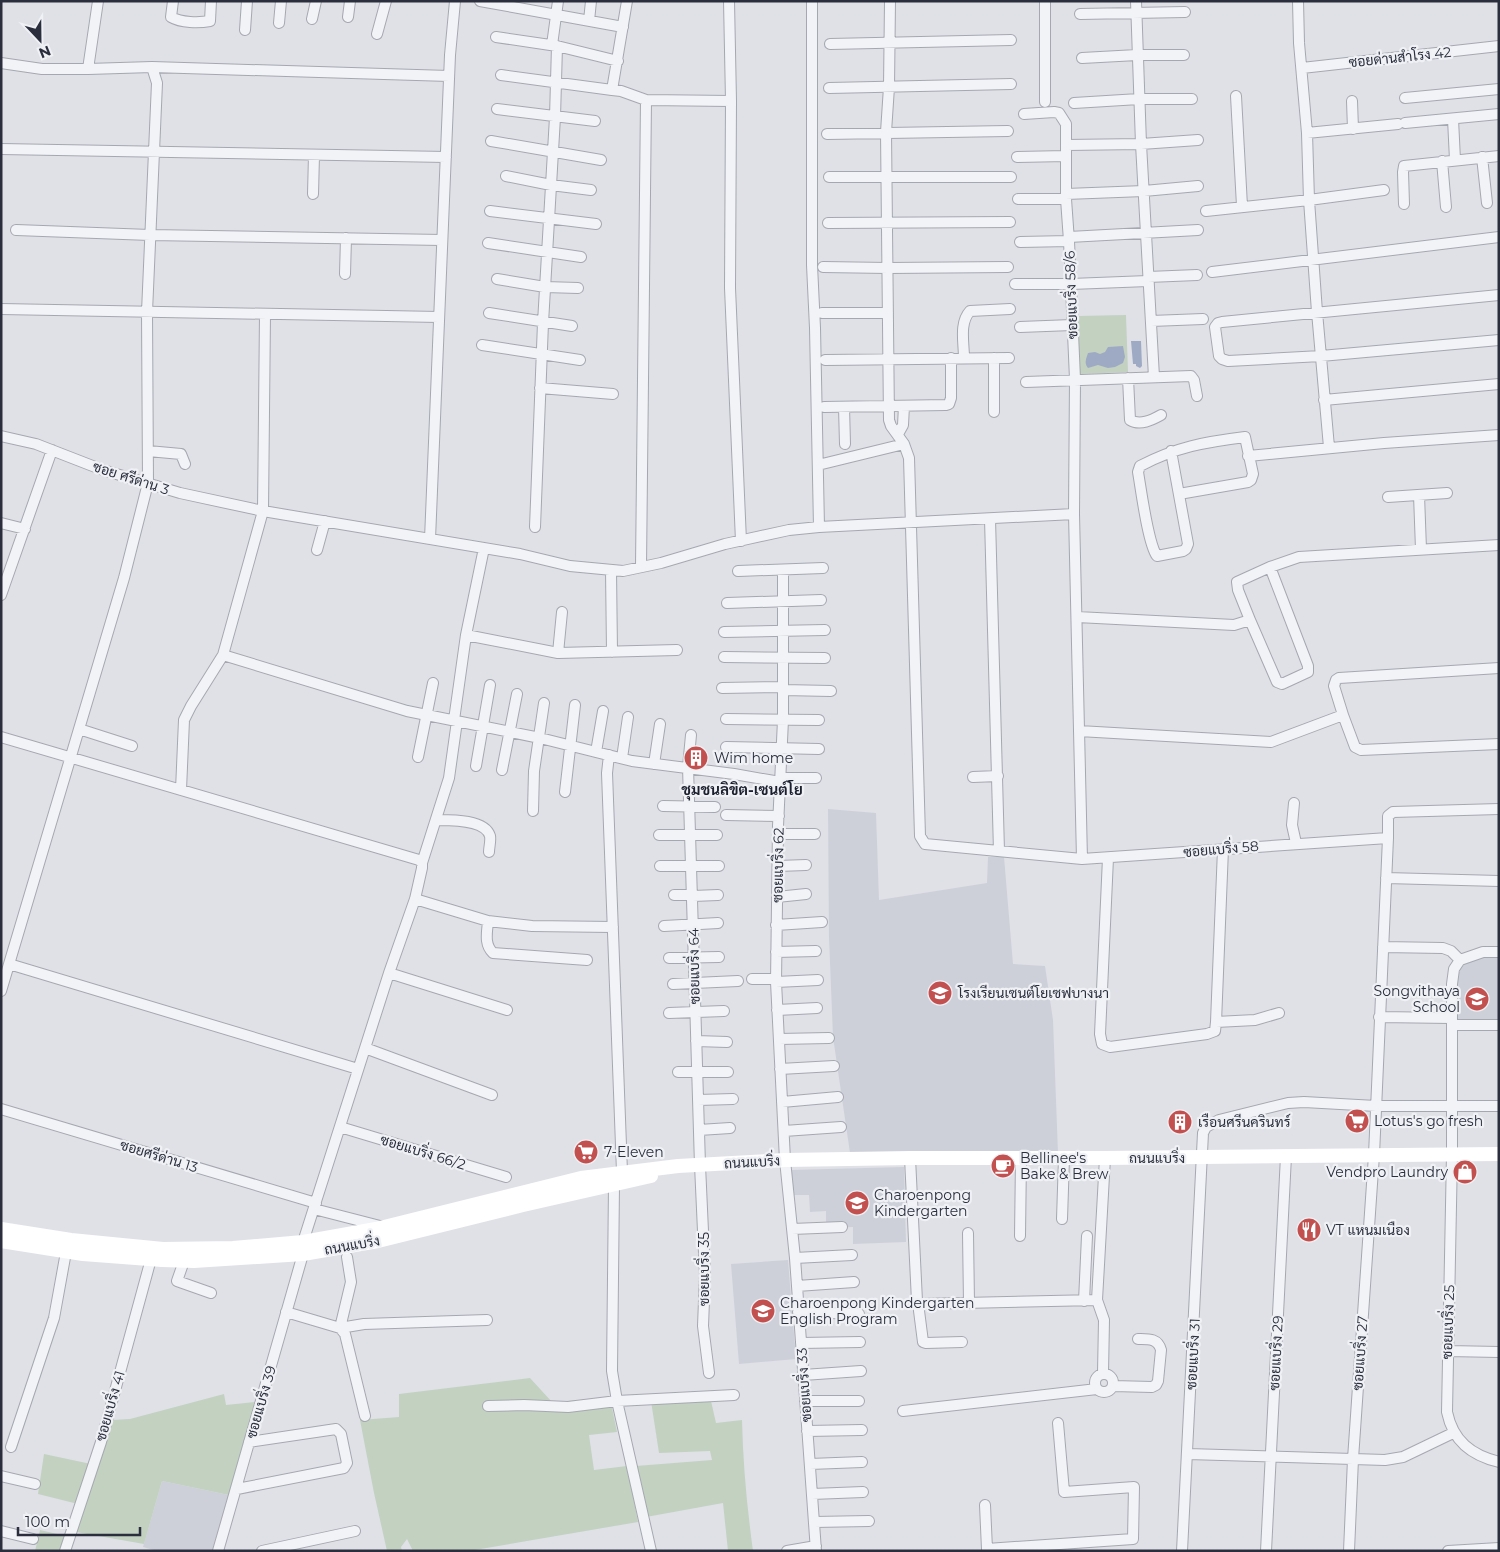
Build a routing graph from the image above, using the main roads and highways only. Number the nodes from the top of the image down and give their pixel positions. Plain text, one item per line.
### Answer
1 (1499, 1154) edge
2 (698, 1165) junction
3 (1, 1229) edge
4 (1, 1241) edge
5 (303, 1248) junction

1 - 2 main road, ถนนแบริ่ง
2 - 5 main road, ถนนแบริ่ง
2 - 5 main road, ถนนแบริ่ง
3 - 5 main road, ถนนแบริ่ง
4 - 5 main road, ถนนแบริ่ง

